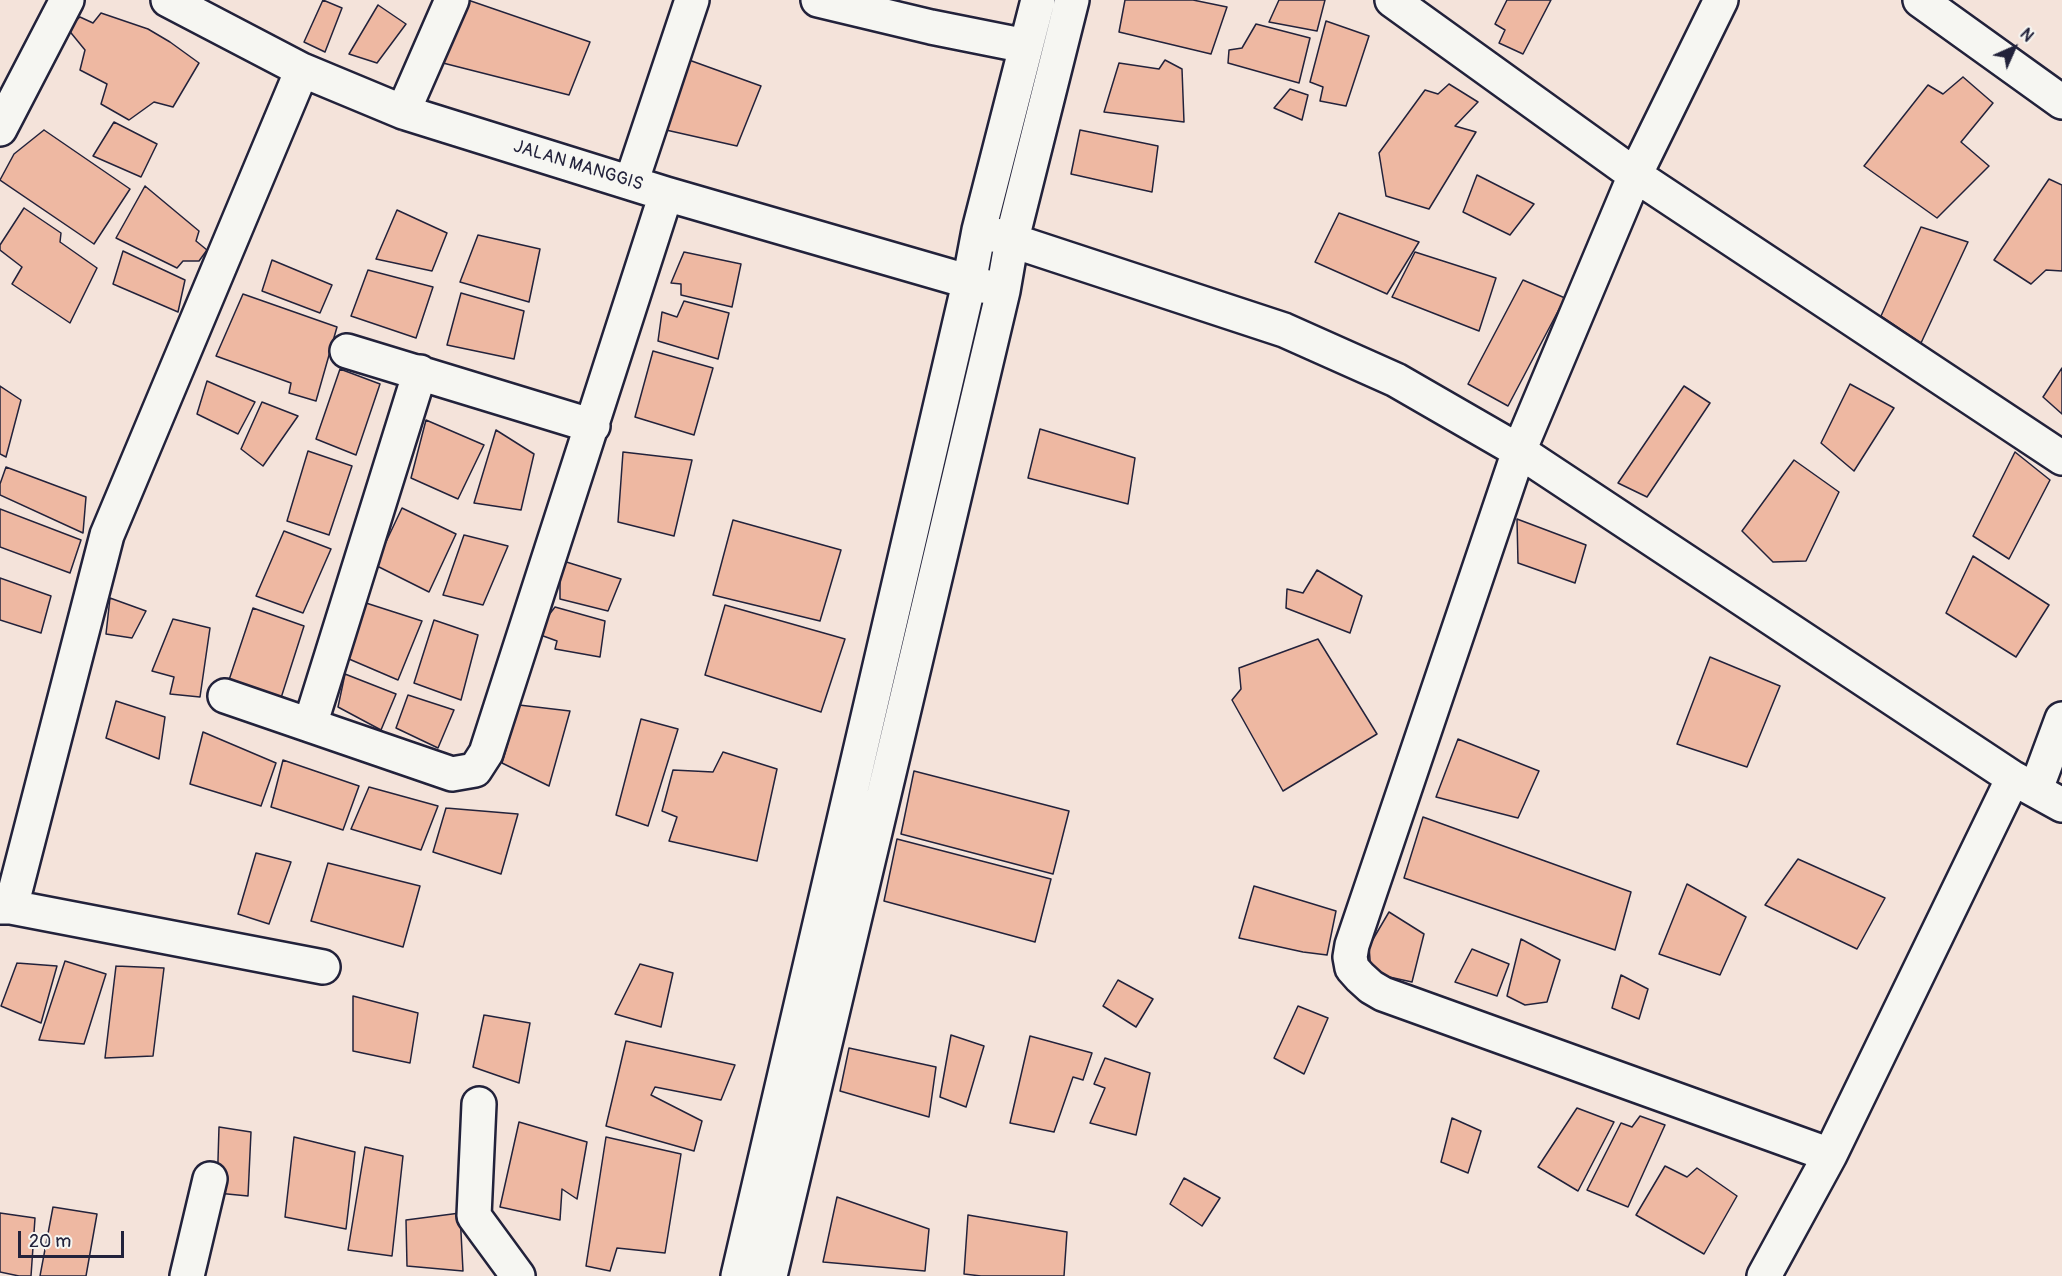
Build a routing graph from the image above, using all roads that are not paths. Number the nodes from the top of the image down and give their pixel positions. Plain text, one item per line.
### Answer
1 (67, 0) edge
2 (168, 0) edge
3 (453, 0) edge
4 (692, 0) edge
5 (818, 0) edge
6 (1038, 0) edge
7 (1072, 0) edge
8 (1392, 0) edge
9 (1721, 0) edge
10 (1920, 0) edge
11 (1026, 46) junction
12 (302, 69) junction
13 (2062, 102) edge
14 (403, 112) junction
15 (0, 129) edge
16 (1635, 175) junction
17 (631, 183) junction
18 (666, 194) junction
19 (979, 230) junction
20 (1011, 239) junction
21 (969, 283) junction
22 (1003, 291) junction
23 (347, 351) dead end
24 (420, 372) junction
25 (593, 426) junction
26 (1519, 451) junction
27 (2062, 458) edge
28 (225, 696) dead end
29 (2062, 719) edge
30 (310, 725) junction
31 (2037, 791) edge
32 (5, 907) edge
33 (323, 967) dead end
34 (479, 1104) dead end
35 (1830, 1155) junction
36 (210, 1179) dead end
37 (187, 1276) edge
38 (518, 1276) edge
39 (738, 1276) edge
40 (770, 1276) edge
41 (1764, 1276) edge

1 - 15 street
2 - 12 street, JALAN MANGGIS
3 - 14 street
4 - 17 street
5 - 11 street
6 - 11 street
7 - 20 street
8 - 16 street
9 - 16 street
10 - 13 street
11 - 19 street
12 - 14 street, JALAN MANGGIS
12 - 32 street
14 - 17 street, JALAN MANGGIS
16 - 26 street
16 - 27 street
17 - 18 street, JALAN MANGGIS
18 - 21 street, JALAN MANGGIS
18 - 25 street
19 - 20 street
19 - 21 street
20 - 22 street
20 - 26 street
21 - 22 street, JALAN MANGGIS
21 - 39 street
22 - 40 street
23 - 24 street
24 - 25 street
24 - 30 street
25 - 30 street
26 - 31 street
26 - 35 street
28 - 30 street
29 - 31 street
31 - 35 street
32 - 33 street
34 - 38 street
35 - 41 street
36 - 37 street

